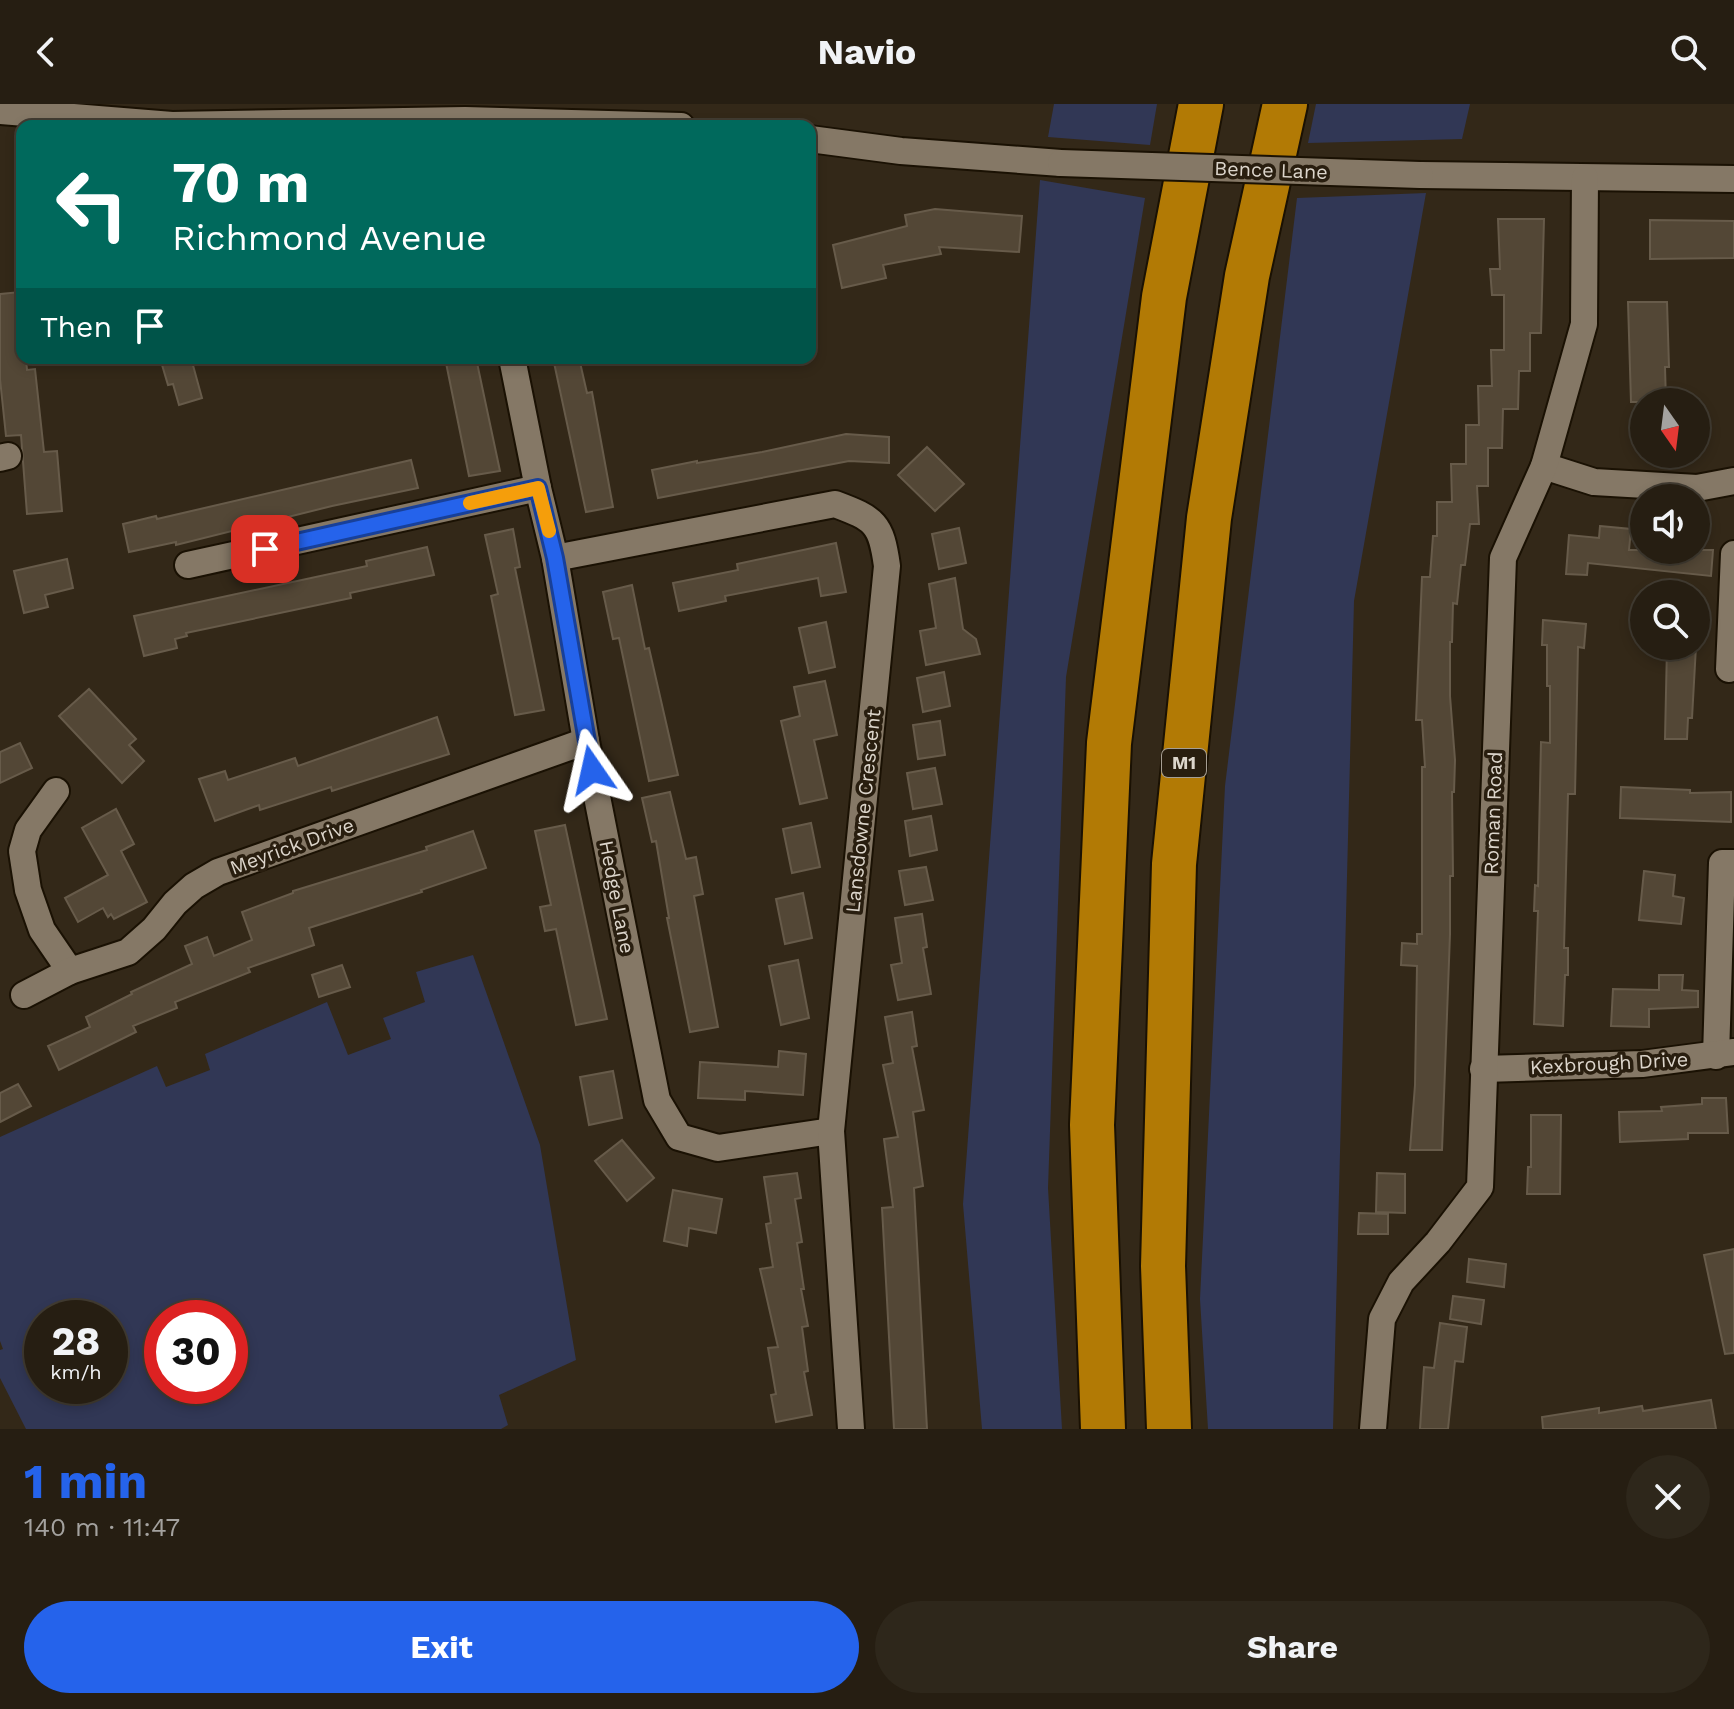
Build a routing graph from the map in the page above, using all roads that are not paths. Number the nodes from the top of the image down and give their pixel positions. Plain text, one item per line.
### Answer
1 (1201, 104) edge
2 (1285, 104) edge
3 (0, 111) edge
4 (111, 120) edge
5 (816, 140) edge
6 (1585, 178) junction
7 (1734, 179) edge
8 (513, 364) edge
9 (1544, 466) junction
10 (1734, 481) edge
11 (538, 488) junction
12 (1734, 554) edge
13 (555, 558) junction
14 (188, 565) dead end
15 (1729, 669) dead end
16 (586, 741) junction
17 (56, 791) dead end
18 (1734, 863) edge
19 (70, 971) junction
20 (24, 995) dead end
21 (1725, 1054) edge
22 (1483, 1069) junction
23 (831, 1131) junction
24 (851, 1429) edge
25 (1103, 1429) edge
26 (1169, 1429) edge
27 (1373, 1429) edge

1 - 25 highway
2 - 26 highway, M1
3 - 4 street
5 - 6 street, Bence Lane, bridge
6 - 7 street, Bence Lane
6 - 9 street, Roman Road
8 - 11 street, Hedge Lane
9 - 10 street
9 - 22 street, Roman Road
11 - 13 street, Hedge Lane
11 - 14 street
12 - 15 street
13 - 16 street, Hedge Lane
13 - 23 street, Lansdowne Crescent
16 - 19 street, Meyrick Drive
16 - 23 street, Hedge Lane
17 - 19 street
18 - 21 street
19 - 20 street, Meyrick Drive
21 - 22 street, Kexbrough Drive
22 - 27 street, Roman Road
23 - 24 street, Lansdowne Crescent

